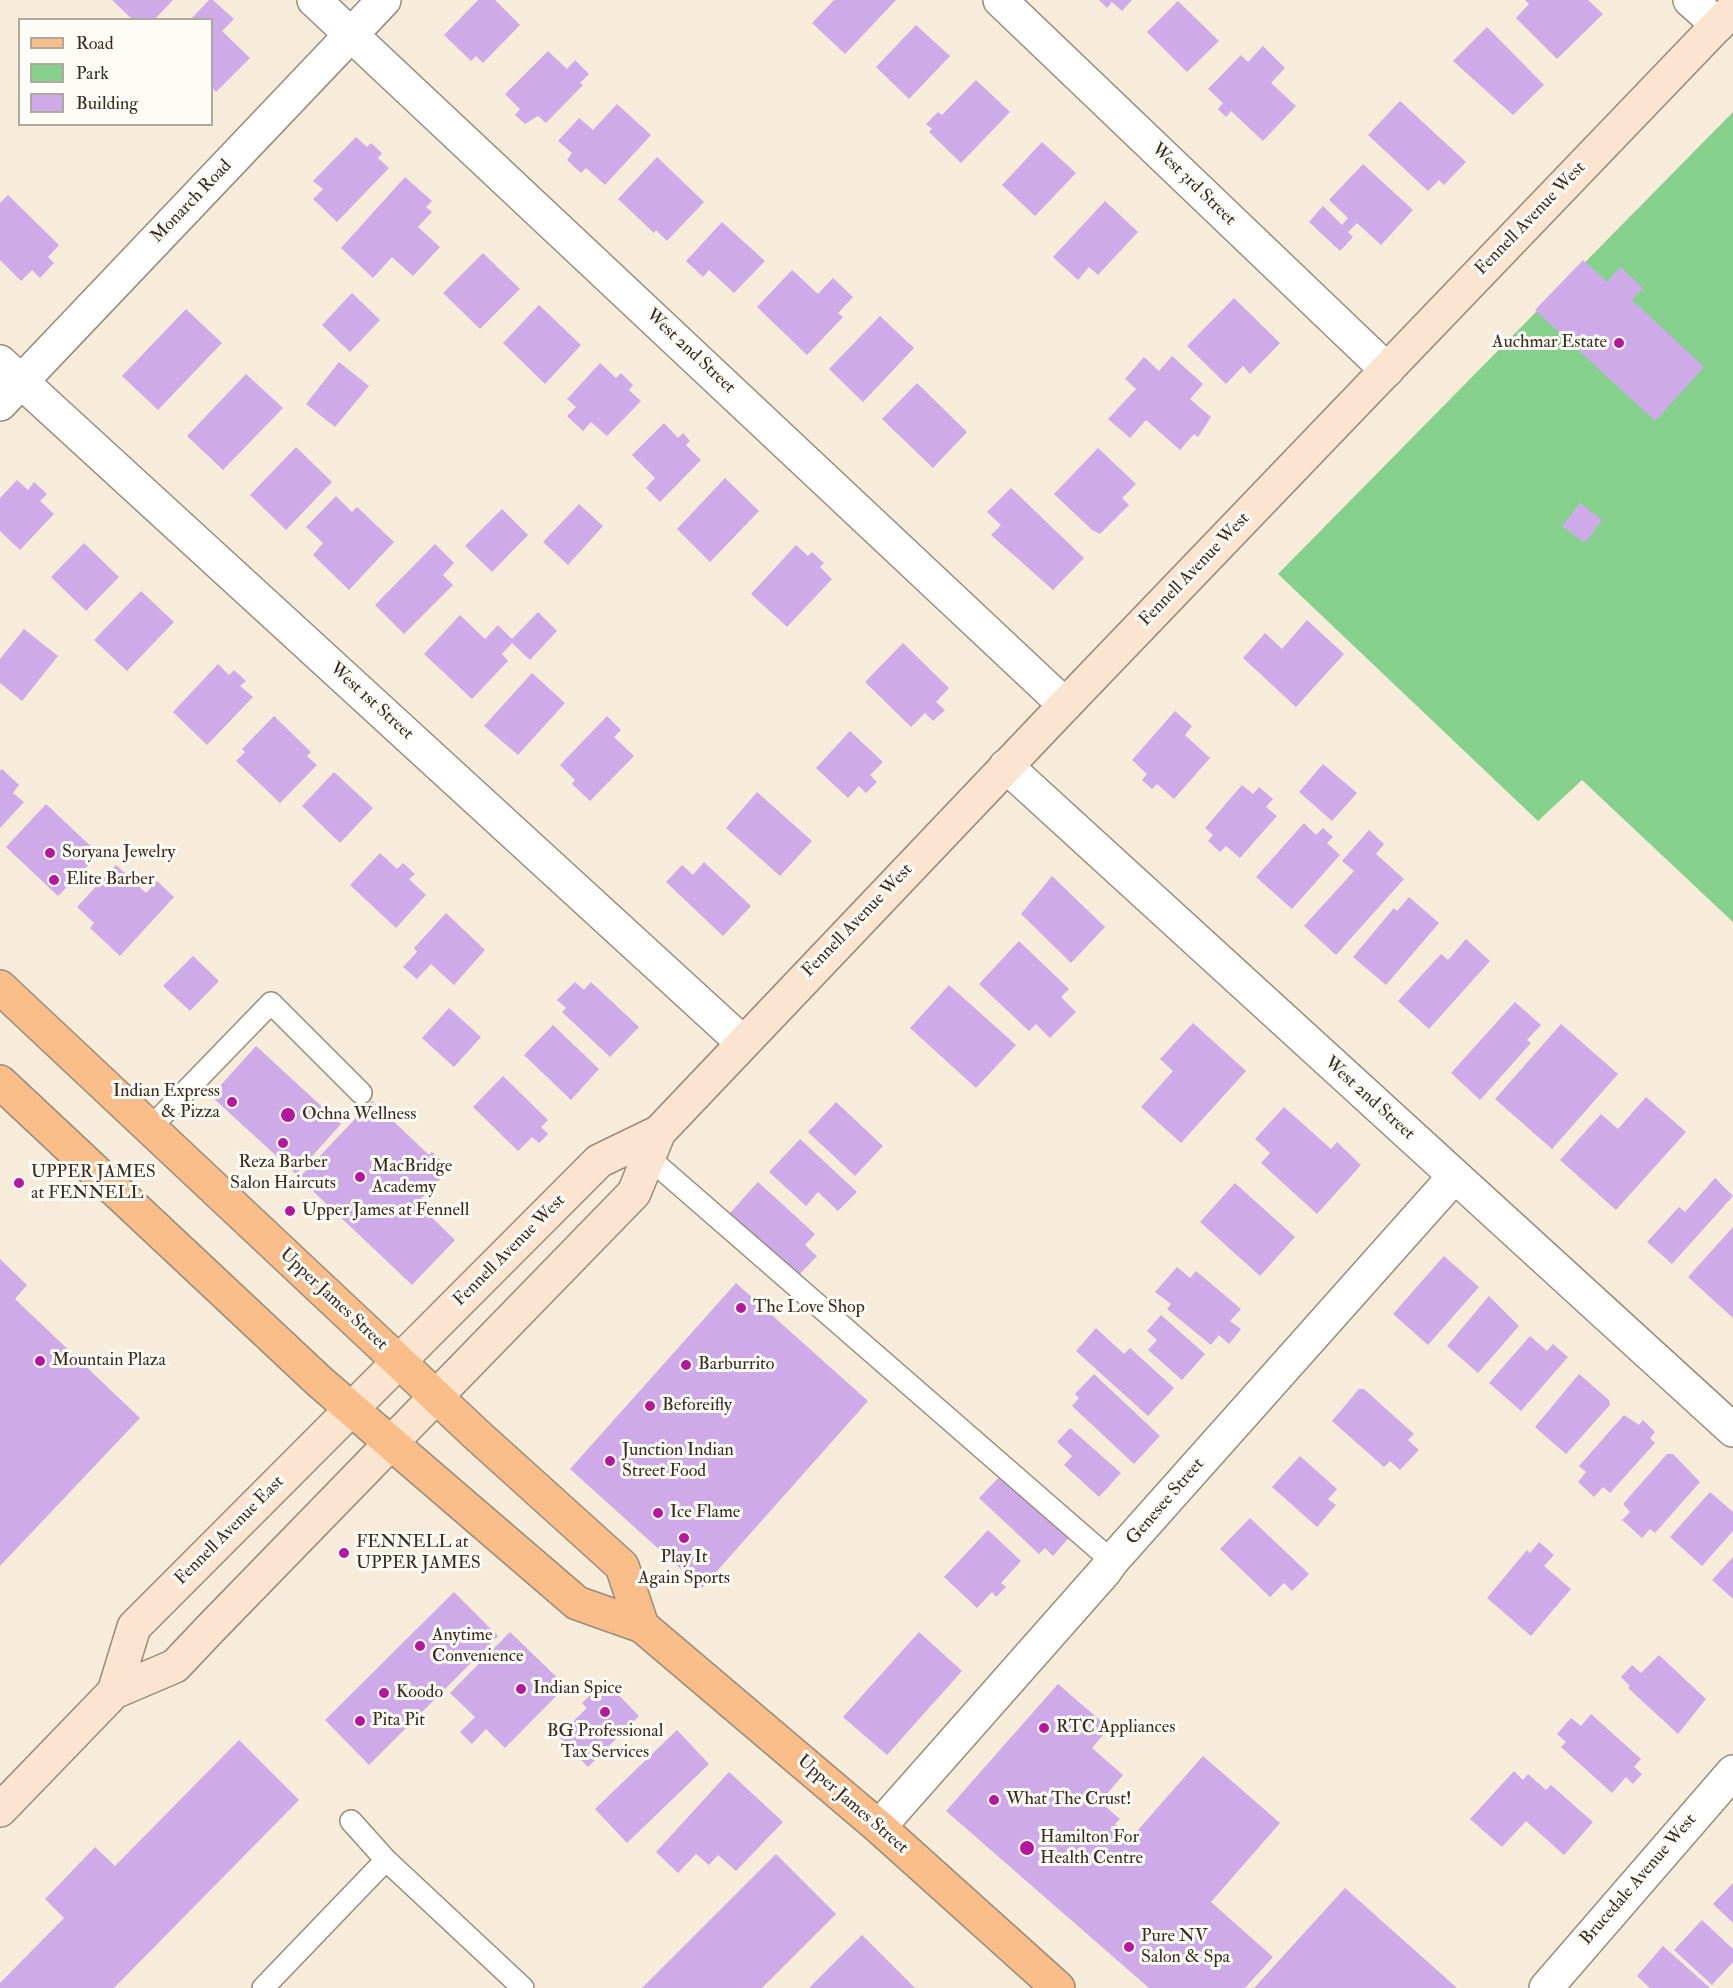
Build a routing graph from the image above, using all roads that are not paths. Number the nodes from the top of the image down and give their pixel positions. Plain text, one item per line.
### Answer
1 (314, 0) edge
2 (384, 0) edge
3 (1000, 0) edge
4 (1690, 0) edge
5 (1725, 17) edge
6 (352, 34) junction
7 (1387, 370) junction
8 (7, 383) edge
9 (1065, 705) junction
10 (1006, 766) junction
11 (0, 987) edge
12 (742, 1042) junction
13 (0, 1082) edge
14 (361, 1093) dead end
15 (150, 1128) junction
16 (654, 1145) junction
17 (1454, 1177) junction
18 (399, 1362) junction
19 (436, 1396) junction
20 (362, 1398) junction
21 (1733, 1430) edge
22 (401, 1432) junction
23 (1112, 1561) junction
24 (642, 1626) junction
25 (114, 1692) junction
26 (1733, 1772) edge
27 (0, 1810) edge
28 (351, 1821) dead end
29 (879, 1827) junction
30 (386, 1860) junction
31 (1042, 1983) edge
32 (263, 1988) edge
33 (523, 1988) edge
34 (1546, 1988) edge

1 - 6 street, West 2nd Street
2 - 6 street, Monarch Road
3 - 7 street, West 3rd Street
4 - 5 street
5 - 7 main road, Fennell Avenue West
6 - 8 street, Monarch Road
6 - 9 street, West 2nd Street
7 - 9 main road, Fennell Avenue West
8 - 12 street, West 1st Street
9 - 10 main road, Fennell Avenue West
10 - 12 main road, Fennell Avenue West
10 - 17 street, West 2nd Street
11 - 15 main road, Upper James Street
12 - 16 main road, Fennell Avenue West
13 - 20 main road, Upper James Street
14 - 15 lane
15 - 18 main road, Upper James Street
16 - 18 main road, Fennell Avenue West
16 - 19 main road, Fennell Avenue West
16 - 23 lane
17 - 21 street, West 2nd Street
17 - 23 street, Genesee Street
18 - 19 main road, Upper James Street
18 - 20 main road, Fennell Avenue West
19 - 22 main road, Fennell Avenue West
19 - 24 main road, Upper James Street
20 - 22 main road, Upper James Street
20 - 25 main road, Fennell Avenue East
22 - 24 main road, Upper James Street
22 - 25 main road, Fennell Avenue East
23 - 29 street, Genesee Street
24 - 29 main road, Upper James Street
25 - 27 main road, Fennell Avenue East
26 - 34 street, Brucedale Avenue West
28 - 30 lane
29 - 31 main road, Upper James Street
30 - 32 lane
30 - 33 lane

